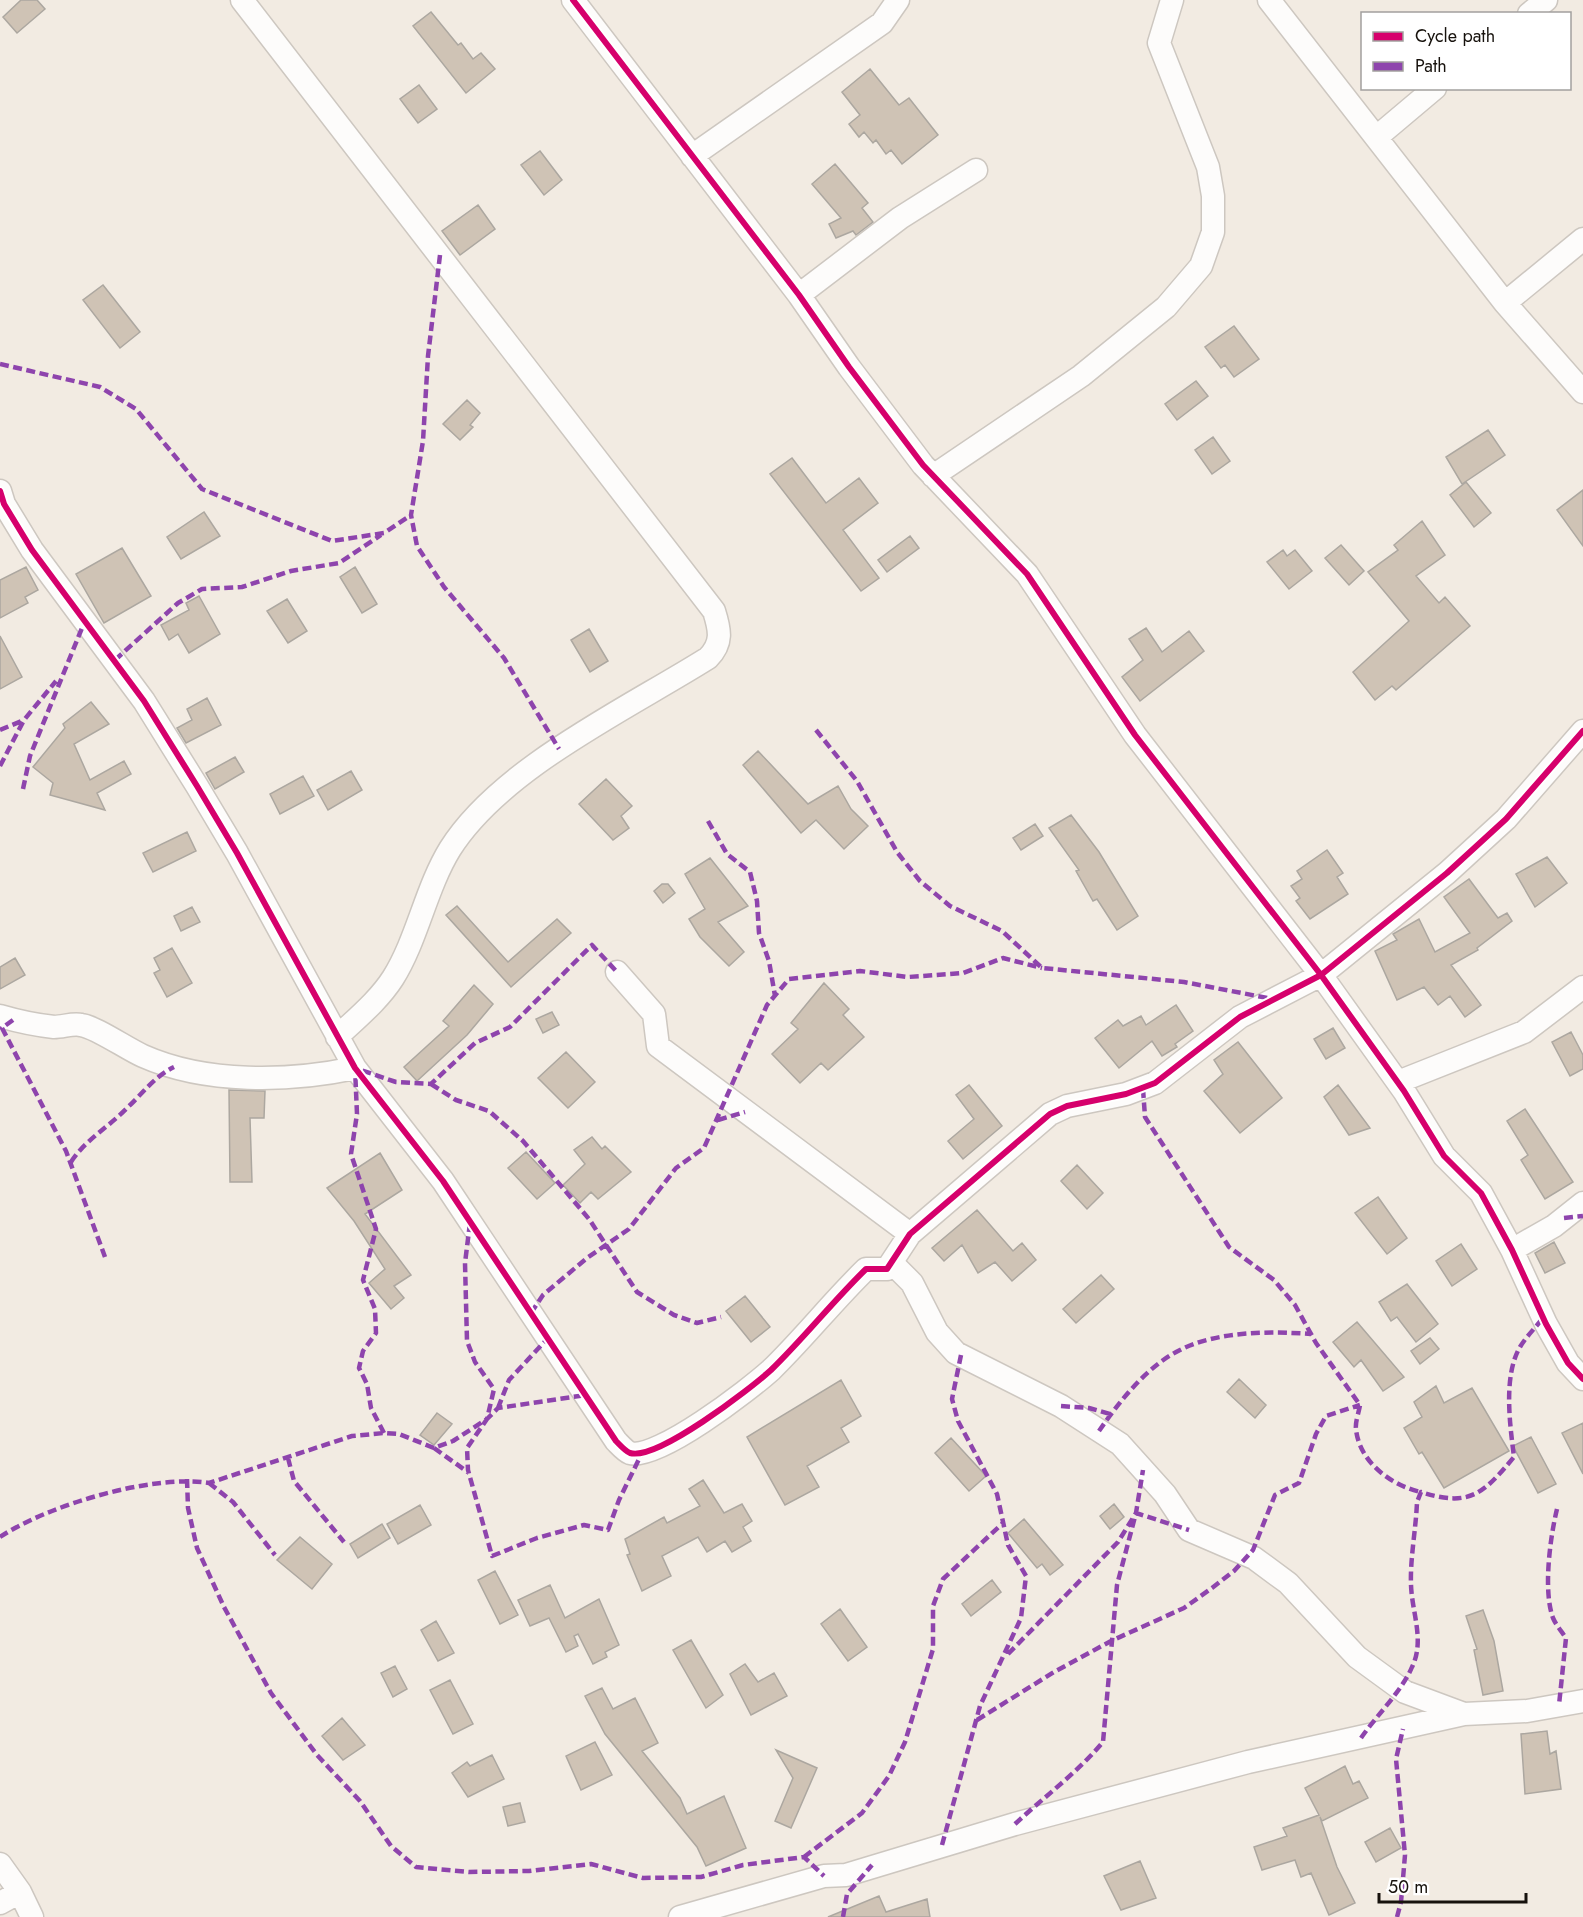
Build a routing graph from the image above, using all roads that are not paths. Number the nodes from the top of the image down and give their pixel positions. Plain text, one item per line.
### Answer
1 (242, 0) edge
2 (573, 0) edge
3 (898, 0) edge
4 (1172, 0) edge
5 (1269, 0) edge
6 (1546, 0) edge
7 (1531, 12) edge
8 (1433, 90) edge
9 (1378, 136) junction
10 (692, 156) junction
11 (976, 170) dead end
12 (1583, 239) edge
13 (799, 295) junction
14 (1505, 303) junction
15 (1583, 392) edge
16 (933, 476) junction
17 (0, 491) edge
18 (4, 523) edge
19 (1583, 731) edge
20 (617, 972) dead end
21 (1321, 975) junction
22 (1583, 987) edge
23 (0, 1016) edge
24 (338, 1037) junction
25 (355, 1068) junction
26 (1398, 1082) junction
27 (1583, 1203) edge
28 (909, 1234) junction
29 (1512, 1250) junction
30 (887, 1269) junction
31 (1583, 1379) edge
32 (1583, 1701) edge
33 (1464, 1714) junction
34 (0, 1864) edge
35 (20, 1892) junction
36 (0, 1903) edge
37 (32, 1917) edge
38 (680, 1917) edge

1 - 24 street
2 - 10 street
3 - 10 street
4 - 16 street
5 - 9 street
6 - 7 street
8 - 9 street
9 - 14 street
10 - 13 street
11 - 13 street
12 - 14 street
13 - 16 street
14 - 15 street
16 - 21 street
17 - 18 street
18 - 24 street
19 - 21 street
20 - 28 street
21 - 26 street
21 - 28 street
22 - 26 street
23 - 25 street
24 - 25 street
25 - 30 street
26 - 29 street
27 - 29 street
28 - 30 street
29 - 31 street
30 - 33 street
32 - 33 street
33 - 38 street
34 - 35 street
35 - 36 street
35 - 37 street

